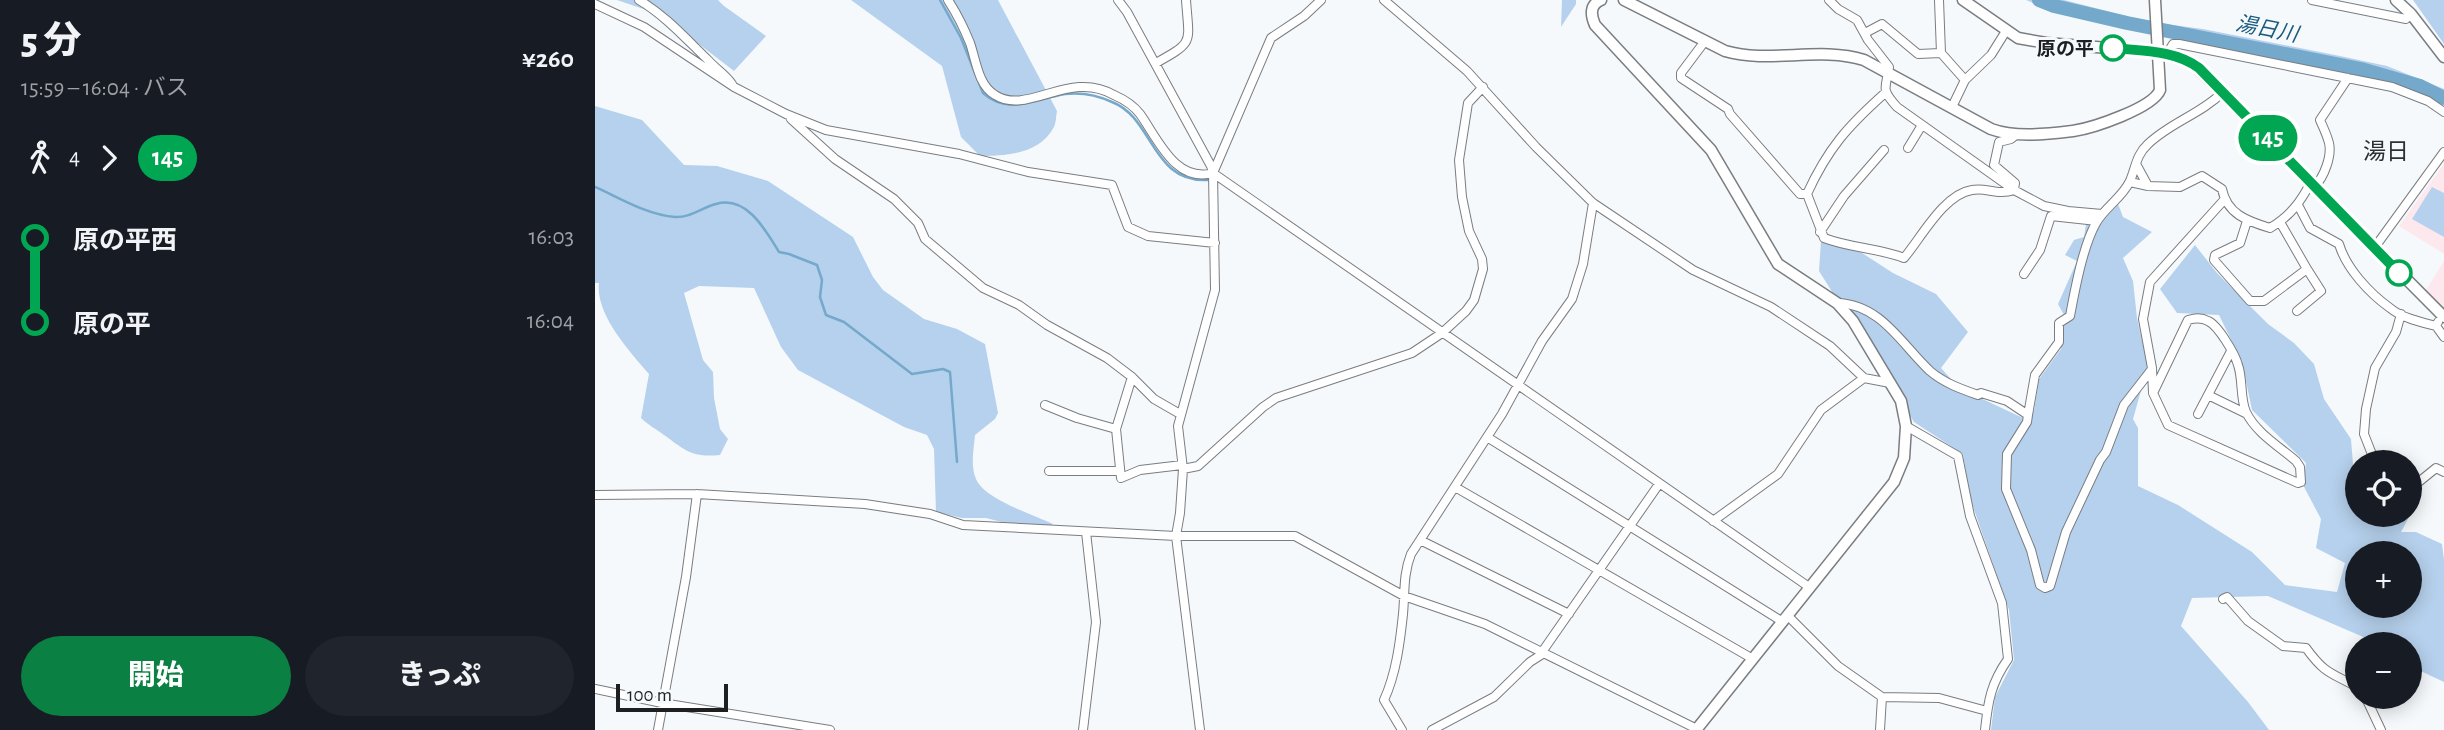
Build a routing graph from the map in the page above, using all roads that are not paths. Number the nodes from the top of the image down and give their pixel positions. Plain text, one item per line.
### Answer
1 (639, 0) edge
2 (948, 0) edge
3 (1118, 0) edge
4 (1187, 0) edge
5 (1321, 0) edge
6 (1384, 0) edge
7 (1601, 0) edge
8 (1624, 0) edge
9 (1829, 0) edge
10 (1939, 0) edge
11 (1963, 0) edge
12 (2155, 0) edge
13 (2312, 0) edge
14 (2396, 0) edge
15 (595, 4) edge
16 (2411, 14) junction
17 (2006, 31) junction
18 (1865, 33) junction
19 (1705, 41) junction
20 (1941, 53) junction
21 (2162, 53) junction
22 (2444, 57) edge
23 (1156, 63) junction
24 (1889, 72) junction
25 (2348, 78) junction
26 (1965, 80) junction
27 (734, 87) junction
28 (1483, 87) junction
29 (2223, 92) junction
30 (1885, 93) junction
31 (1952, 107) junction
32 (2444, 112) edge
33 (786, 114) junction
34 (1922, 125) junction
35 (2017, 134) junction
36 (1908, 148) dead end
37 (1884, 150) dead end
38 (2444, 152) edge
39 (2136, 164) junction
40 (1213, 173) junction
41 (2130, 182) junction
42 (2313, 184) junction
43 (2148, 186) junction
44 (2014, 190) junction
45 (1808, 194) junction
46 (2224, 200) junction
47 (1593, 204) junction
48 (2298, 205) junction
49 (2100, 218) junction
50 (2247, 221) junction
51 (2280, 222) junction
52 (1820, 232) junction
53 (1215, 243) junction
54 (2375, 247) junction
55 (2307, 269) junction
56 (2024, 274) dead end
57 (1837, 303) junction
58 (2297, 311) dead end
59 (2401, 314) junction
60 (2440, 319) edge
61 (1442, 333) junction
62 (2444, 337) edge
63 (2231, 351) junction
64 (2152, 368) junction
65 (1132, 377) junction
66 (1864, 378) junction
67 (1890, 383) junction
68 (1517, 386) junction
69 (2153, 393) junction
70 (2208, 396) junction
71 (1045, 405) dead end
72 (1180, 414) junction
73 (2198, 414) dead end
74 (2247, 414) junction
75 (2028, 415) junction
76 (1906, 426) junction
77 (1116, 429) junction
78 (1487, 438) junction
79 (2370, 450) edge
80 (1183, 467) junction
81 (1049, 471) dead end
82 (1120, 471) junction
83 (2444, 472) edge
84 (2422, 479) edge
85 (1659, 484) junction
86 (1455, 487) junction
87 (697, 494) junction
88 (595, 495) edge
89 (1713, 521) junction
90 (1629, 526) junction
91 (1086, 531) junction
92 (1176, 536) junction
93 (1420, 540) junction
94 (1599, 570) junction
95 (1809, 587) junction
96 (1404, 596) junction
97 (2223, 599) dead end
98 (1569, 614) junction
99 (1785, 619) junction
100 (1543, 652) junction
101 (1753, 659) junction
102 (2345, 682) edge
103 (595, 689) edge
104 (1882, 697) junction
105 (662, 703) junction
106 (2371, 709) edge
107 (1987, 711) junction
108 (1697, 729) edge
109 (658, 730) edge
110 (830, 730) edge
111 (1083, 730) edge
112 (1200, 730) edge
113 (1402, 730) edge
114 (1431, 730) edge
115 (1880, 730) edge
116 (1985, 730) edge
117 (2381, 730) edge

1 - 27 street
2 - 40 street
3 - 23 street
4 - 23 street
5 - 40 street
6 - 28 street
7 - 57 street
8 - 19 street
9 - 18 street
10 - 20 street
11 - 17 street
12 - 21 street
13 - 16 street
14 - 16 street
15 - 27 street
16 - 22 street
17 - 21 street
17 - 26 street
18 - 20 street
18 - 24 street
19 - 24 street
19 - 45 street
20 - 26 street
21 - 25 street
21 - 29 street
21 - 35 street
23 - 40 street
24 - 30 street
24 - 31 street
25 - 32 street
25 - 42 street
26 - 31 street
27 - 33 street
28 - 47 street
28 - 61 street
29 - 39 street
29 - 42 street
30 - 34 street
30 - 45 street
31 - 35 street
33 - 53 street
33 - 65 street
34 - 36 street
34 - 44 street
35 - 44 street
37 - 52 street
38 - 54 street
39 - 41 street
39 - 43 street
40 - 53 street
40 - 61 street
41 - 43 street
41 - 49 street
42 - 48 street
42 - 54 street
43 - 46 street
44 - 49 street
44 - 52 street
45 - 52 street
46 - 50 street
46 - 64 street
47 - 66 street
47 - 68 street
48 - 51 street
48 - 59 street
49 - 56 street
49 - 75 street
50 - 51 street
50 - 55 street
51 - 55 street
53 - 72 street
54 - 60 street
55 - 58 street
57 - 67 street
57 - 75 street
59 - 60 street
59 - 79 street
60 - 62 street
61 - 68 street
61 - 80 street
63 - 69 street
63 - 70 street
63 - 74 street
64 - 69 street
64 - 75 street
65 - 72 street
65 - 77 street
66 - 67 street
66 - 89 street
67 - 76 street
68 - 78 street
68 - 85 street
69 - 74 street
70 - 73 street
70 - 74 street
71 - 77 street
72 - 80 street
76 - 95 street
76 - 107 street
77 - 82 street
78 - 86 street
78 - 90 street
80 - 82 street
80 - 92 street
81 - 82 street
83 - 84 street
85 - 89 street
85 - 90 street
86 - 93 street
86 - 94 street
87 - 88 street
87 - 91 street
87 - 105 street
89 - 95 street
90 - 94 street
90 - 99 street
91 - 92 street
91 - 111 street
92 - 96 street
92 - 112 street
93 - 96 street
93 - 98 street
94 - 98 street
94 - 101 street
95 - 99 street
96 - 100 street
96 - 113 street
97 - 102 street
98 - 100 street
99 - 101 street
99 - 104 street
100 - 108 street
100 - 114 street
101 - 108 street
103 - 105 street
104 - 107 street
104 - 115 street
105 - 109 street
105 - 110 street
106 - 117 street
107 - 116 street

